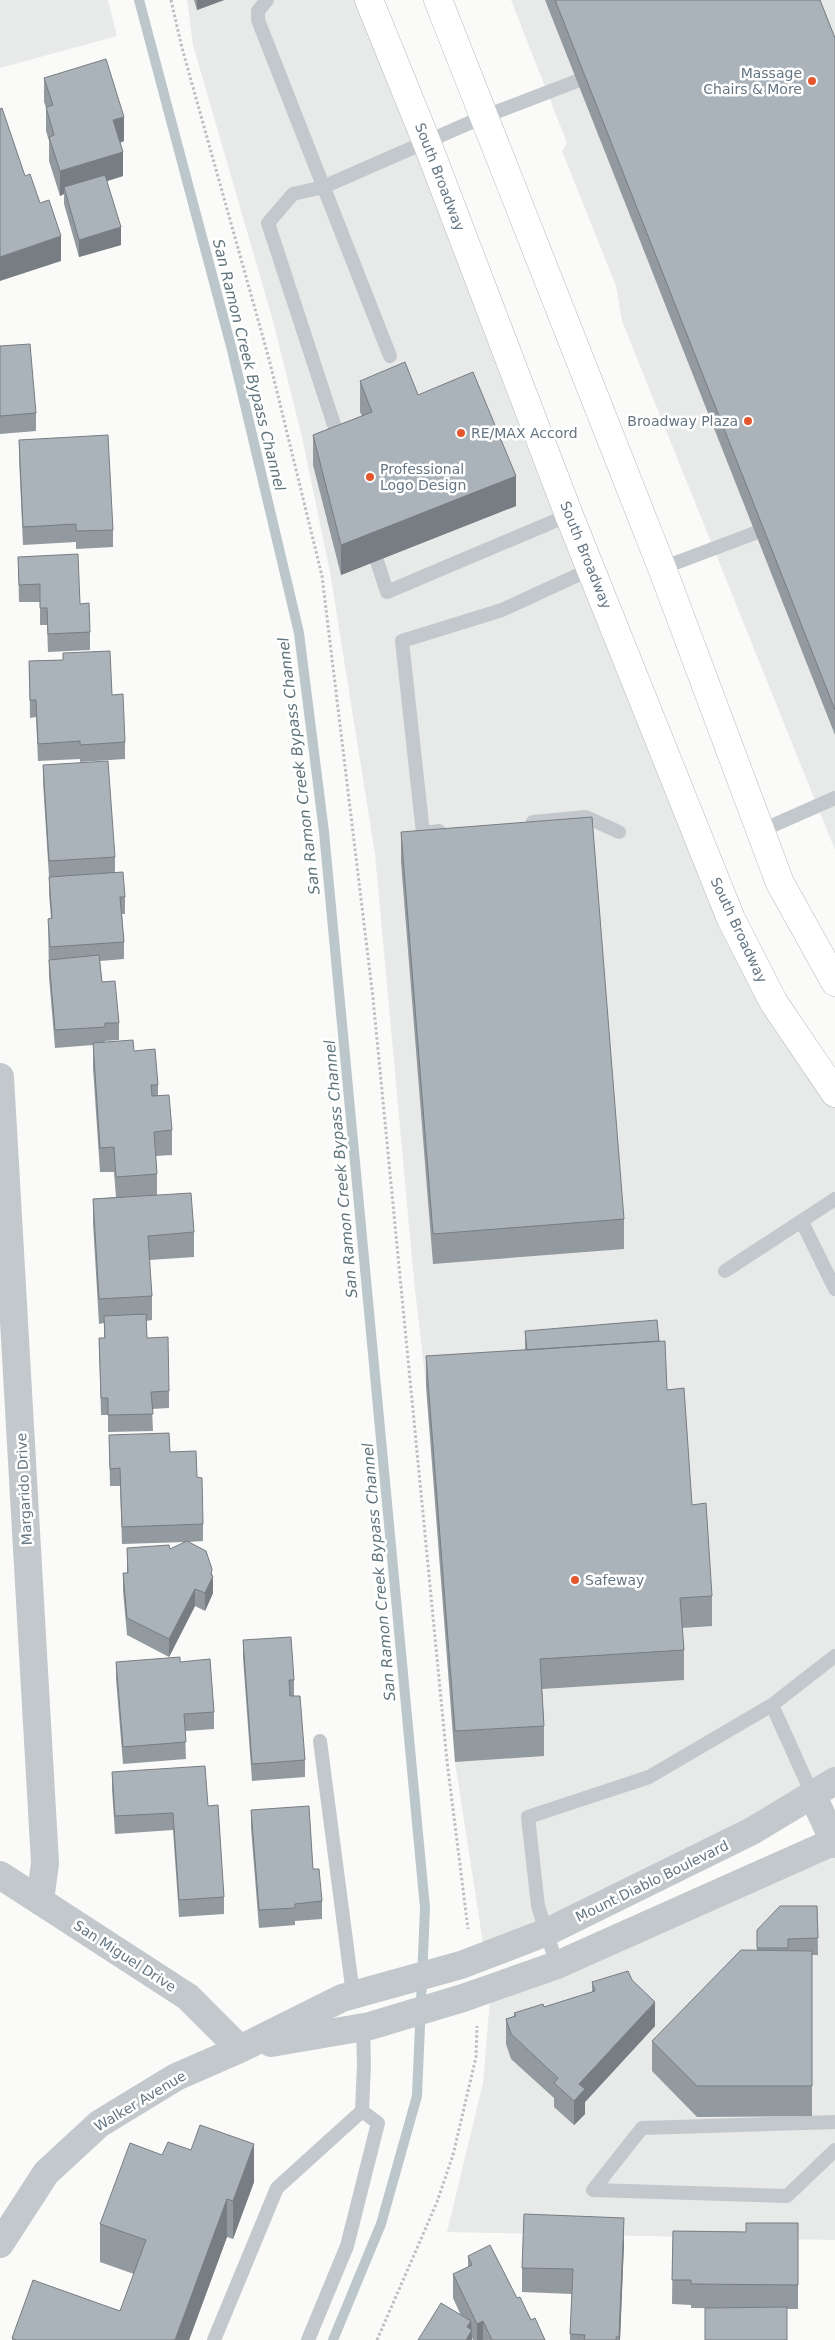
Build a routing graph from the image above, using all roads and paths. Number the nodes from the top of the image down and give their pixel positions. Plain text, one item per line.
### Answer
1 (171, 0) edge
2 (267, 0) edge
3 (369, 0) edge
4 (438, 0) edge
5 (577, 81) edge
6 (483, 117) junction
7 (427, 143) junction
8 (322, 187) junction
9 (390, 356) dead end
10 (343, 454) edge
11 (569, 515) junction
12 (755, 534) edge
13 (377, 561) edge
14 (591, 568) junction
15 (662, 568) junction
16 (835, 798) edge
17 (519, 823) edge
18 (452, 830) edge
19 (760, 831) junction
20 (619, 832) dead end
21 (835, 982) edge
22 (0, 1077) edge
23 (835, 1093) edge
24 (835, 1199) edge
25 (802, 1222) junction
26 (725, 1271) dead end
27 (835, 1289) edge
28 (835, 1656) edge
29 (772, 1705) junction
30 (320, 1741) dead end
31 (835, 1780) edge
32 (813, 1796) junction
33 (835, 1842) edge
34 (0, 1875) edge
35 (40, 1901) junction
36 (547, 1932) junction
37 (469, 1938) dead end
38 (460, 1965) joint
39 (557, 1965) junction
40 (357, 1993) junction
41 (477, 2022) dead end
42 (366, 2026) junction
43 (240, 2049) junction
44 (362, 2111) junction
45 (835, 2122) edge
46 (835, 2150) edge
47 (0, 2244) edge
48 (214, 2340) edge
49 (308, 2340) edge
50 (377, 2340) edge

1 - 37 path
2 - 8 lane
3 - 7 main road, South Broadway
4 - 6 main road
5 - 6 lane
6 - 7 lane
6 - 15 main road
7 - 8 lane
7 - 11 main road, South Broadway
8 - 9 lane
8 - 10 lane
11 - 13 lane
11 - 14 main road, South Broadway
12 - 15 lane
14 - 18 lane
14 - 23 main road, South Broadway
15 - 19 main road
16 - 19 lane
17 - 20 lane
19 - 21 main road
22 - 35 street, Margarido Drive
24 - 25 lane
25 - 26 lane
25 - 27 lane
28 - 29 lane
29 - 32 lane
29 - 36 lane
30 - 40 lane
31 - 32 street, Mount Diablo Boulevard
32 - 33 street
32 - 36 street, Mount Diablo Boulevard
33 - 39 street
34 - 35 street, San Miguel Drive
35 - 43 street, San Miguel Drive
36 - 38 street, Mount Diablo Boulevard
36 - 39 lane
38 - 40 street, Walker Avenue
39 - 42 street, Walker Avenue
40 - 43 street, Walker Avenue
41 - 50 path
42 - 43 street, Walker Avenue
42 - 44 lane
43 - 47 street, Walker Avenue
44 - 48 lane
44 - 49 lane
45 - 46 lane

